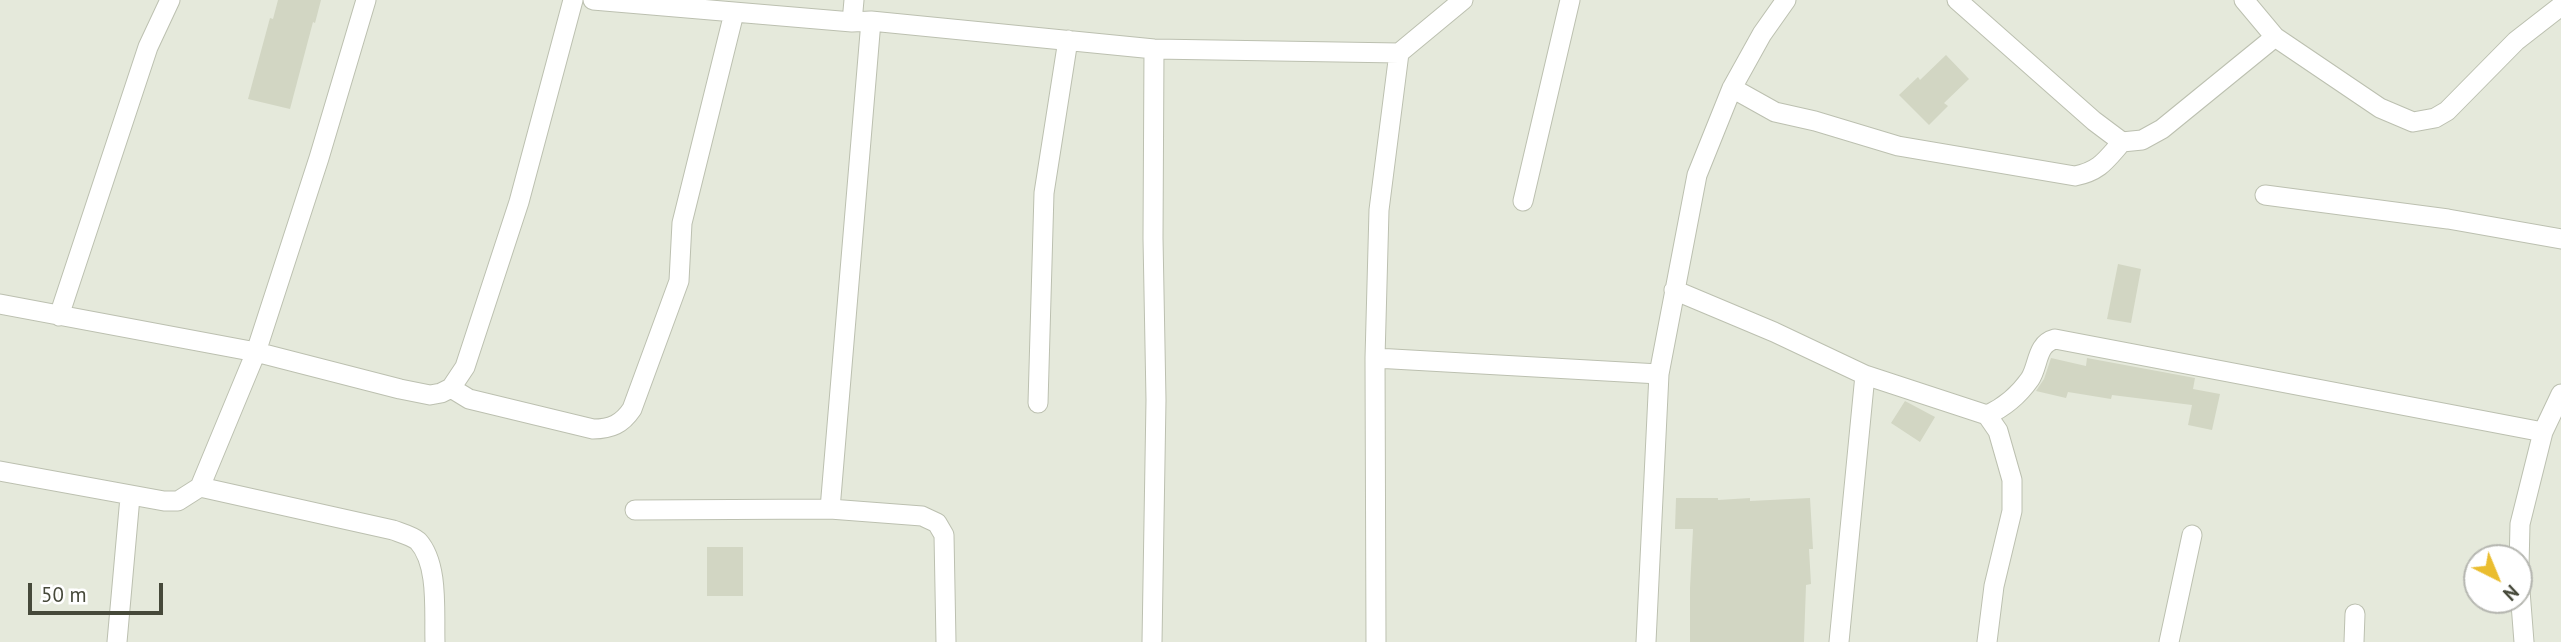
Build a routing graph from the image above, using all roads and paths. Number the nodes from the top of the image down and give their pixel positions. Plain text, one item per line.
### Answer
1 (170, 0) edge
2 (366, 0) edge
3 (573, 0) edge
4 (593, 0) edge
5 (854, 0) edge
6 (1463, 0) edge
7 (1570, 0) edge
8 (1786, 0) edge
9 (1957, 0) edge
10 (2244, 0) edge
11 (2561, 6) edge
12 (734, 13) junction
13 (861, 22) junction
14 (2275, 37) junction
15 (1068, 40) junction
16 (1154, 49) junction
17 (1399, 52) junction
18 (1732, 88) junction
19 (2122, 142) junction
20 (2265, 195) dead end
21 (1523, 201) dead end
22 (2561, 239) edge
23 (1674, 290) junction
24 (0, 304) edge
25 (60, 316) junction
26 (257, 352) junction
27 (1376, 358) junction
28 (1659, 374) junction
29 (1865, 374) junction
30 (451, 388) junction
31 (2561, 394) edge
32 (1038, 403) dead end
33 (1987, 415) junction
34 (2543, 432) junction
35 (0, 471) edge
36 (200, 487) junction
37 (130, 496) junction
38 (830, 509) junction
39 (635, 510) dead end
40 (2192, 535) dead end
41 (2520, 544) edge
42 (2355, 614) dead end
43 (2522, 614) edge
44 (117, 642) edge
45 (435, 642) edge
46 (946, 642) edge
47 (1152, 642) edge
48 (1376, 642) edge
49 (1646, 642) edge
50 (1839, 642) edge
51 (1987, 642) edge
52 (2169, 642) edge
53 (2354, 642) edge
54 (2524, 642) edge

1 - 25 street
2 - 26 street
3 - 30 street
4 - 12 street
5 - 13 street
6 - 17 street
7 - 21 street
8 - 18 street
9 - 19 street
10 - 14 street
11 - 14 street
12 - 13 street
12 - 30 street
13 - 15 street
13 - 38 street
14 - 19 street
15 - 16 street
15 - 32 street
16 - 17 street
16 - 47 street
17 - 27 street
18 - 19 street
18 - 23 street
20 - 22 street
23 - 28 street
23 - 29 street
24 - 25 street
25 - 26 street
26 - 30 street
26 - 36 street
27 - 28 street
27 - 48 street
28 - 49 street
29 - 33 street
29 - 50 street
31 - 34 street
33 - 34 street
33 - 51 street
34 - 41 street
35 - 37 street
36 - 37 street
36 - 45 street
37 - 44 street
38 - 39 street
38 - 46 street
40 - 52 street
42 - 53 street
43 - 54 street

